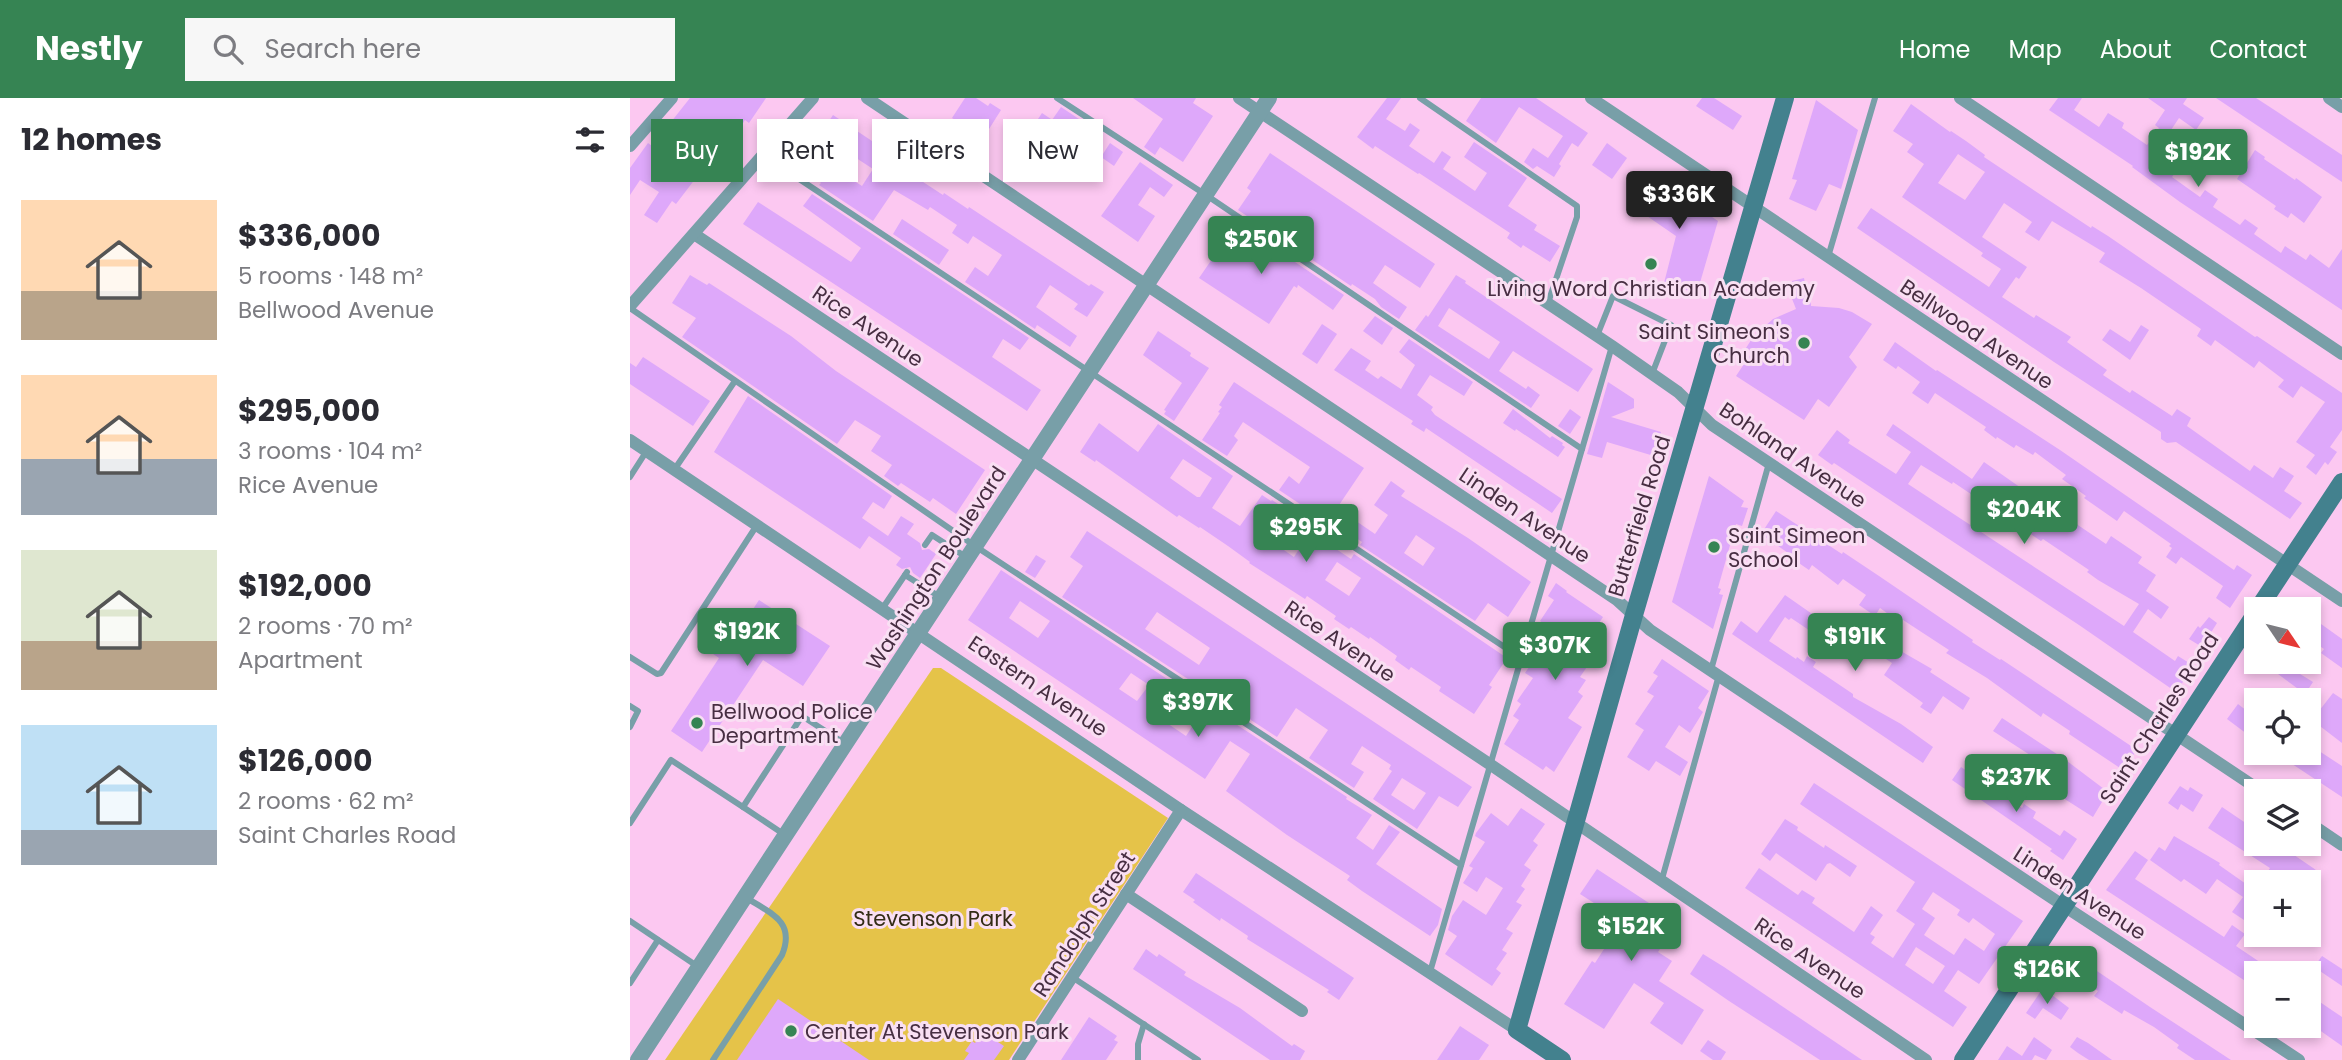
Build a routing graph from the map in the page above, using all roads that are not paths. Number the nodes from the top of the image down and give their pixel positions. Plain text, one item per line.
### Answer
1 (672, 98) edge
2 (813, 98) edge
3 (867, 98) edge
4 (1057, 98) edge
5 (1239, 98) edge
6 (1420, 98) edge
7 (1591, 98) edge
8 (1785, 98) edge
9 (1875, 98) edge
10 (1960, 98) edge
11 (2329, 98) edge
12 (1264, 105) edge
13 (2342, 107) edge
14 (795, 119) edge
15 (630, 146) edge
16 (757, 162) edge
17 (804, 182) edge
18 (1206, 195) junction
19 (1754, 208) junction
20 (694, 233) junction
21 (1828, 257) junction
22 (1147, 286) junction
23 (1548, 303) junction
24 (630, 307) edge
25 (1597, 336) junction
26 (1612, 345) junction
27 (2342, 354) edge
28 (1091, 371) junction
29 (1652, 374) junction
30 (735, 381) junction
31 (1695, 409) junction
32 (630, 440) edge
33 (1582, 449) junction
34 (647, 451) junction
35 (1033, 458) junction
36 (1769, 463) junction
37 (674, 470) junction
38 (630, 477) edge
39 (2342, 482) edge
40 (757, 525) junction
41 (925, 545) dead end
42 (972, 552) junction
43 (1551, 556) junction
44 (2288, 565) junction
45 (2266, 597) edge
46 (941, 598) junction
47 (2342, 601) edge
48 (882, 608) junction
49 (1634, 615) junction
50 (2244, 630) edge
51 (919, 633) junction
52 (630, 657) edge
53 (1521, 658) junction
54 (1715, 673) junction
55 (630, 706) edge
56 (630, 727) edge
57 (2175, 734) junction
58 (845, 744) junction
59 (1491, 765) junction
60 (2244, 780) edge
61 (743, 807) junction
62 (1181, 810) junction
63 (630, 823) edge
64 (1576, 823) junction
65 (2321, 831) edge
66 (786, 835) junction
67 (2342, 845) edge
68 (1461, 866) junction
69 (1661, 880) junction
70 (1126, 894) junction
71 (745, 897) junction
72 (2064, 906) junction
73 (630, 921) edge
74 (658, 940) junction
75 (699, 967) junction
76 (1430, 973) junction
77 (1072, 977) junction
78 (630, 984) edge
79 (1302, 1011) dead end
80 (1144, 1024) junction
81 (1517, 1030) junction
82 (638, 1060) edge
83 (713, 1060) edge
84 (1018, 1060) edge
85 (1138, 1060) edge
86 (1198, 1060) edge
87 (1563, 1060) edge
88 (1926, 1060) edge
89 (1963, 1060) edge
90 (2299, 1060) edge

1 - 15 street
2 - 14 street
3 - 22 street, Linden Avenue
4 - 18 lane
5 - 12 street, Bohland Avenue
6 - 23 lane
7 - 19 street, Bellwood Avenue
8 - 19 main road, Butterfield Road
9 - 21 lane
10 - 27 street
11 - 13 street
12 - 18 street, Washington Boulevard
12 - 23 street, Bohland Avenue
16 - 20 street
17 - 28 lane
18 - 22 street, Washington Boulevard
18 - 33 lane
19 - 21 street, Bellwood Avenue
19 - 31 main road, Butterfield Road
20 - 24 street
20 - 35 street, Rice Avenue
21 - 44 street, Bellwood Avenue
22 - 28 street, Washington Boulevard
22 - 43 street, Linden Avenue
23 - 25 street, Bohland Avenue
24 - 30 lane
25 - 26 street, Bohland Avenue
25 - 29 lane
26 - 29 street, Bohland Avenue
26 - 33 lane
28 - 35 street, Washington Boulevard
28 - 53 lane
29 - 31 street, Bohland Avenue
30 - 37 lane
30 - 42 lane
31 - 36 street, Bohland Avenue
31 - 49 main road, Butterfield Road
32 - 34 street, Eastern Avenue
33 - 43 lane
34 - 37 street, Eastern Avenue
34 - 38 lane
35 - 42 street, Washington Boulevard
35 - 59 street, Rice Avenue
36 - 54 lane
36 - 57 street, Bohland Avenue
37 - 40 street, Eastern Avenue
39 - 44 main road, Saint Charles Road
40 - 48 street, Eastern Avenue
40 - 52 lane
41 - 42 lane
42 - 46 street, Washington Boulevard
42 - 68 lane
43 - 49 street, Linden Avenue
43 - 53 lane
44 - 45 main road, Saint Charles Road
44 - 47 street, Bellwood Avenue
46 - 48 lane
46 - 51 street, Washington Boulevard
48 - 51 street, Eastern Avenue
49 - 54 street, Linden Avenue
49 - 64 main road, Butterfield Road
50 - 57 main road, Saint Charles Road
51 - 58 street, Washington Boulevard
51 - 62 street, Eastern Avenue
53 - 59 lane
54 - 69 lane
54 - 72 street, Linden Avenue
55 - 56 lane
57 - 60 street, Bohland Avenue
57 - 72 main road, Saint Charles Road
58 - 61 lane
58 - 66 street, Washington Boulevard
59 - 64 street, Rice Avenue
59 - 68 lane
61 - 63 lane
61 - 66 lane
62 - 70 street, Randolph Street
62 - 76 street, Eastern Avenue
64 - 69 street, Rice Avenue
64 - 81 main road, Butterfield Road
65 - 67 street
66 - 71 street, Washington Boulevard
68 - 76 lane
69 - 88 street, Rice Avenue
70 - 77 street, Randolph Street
70 - 79 street
71 - 75 street, Washington Boulevard
71 - 83 lane
72 - 89 main road, Saint Charles Road
72 - 90 street, Linden Avenue
73 - 74 lane
74 - 75 lane
74 - 78 lane
75 - 82 street, Washington Boulevard
76 - 81 street, Eastern Avenue
77 - 80 lane
77 - 84 street, Randolph Street
80 - 85 lane
80 - 86 lane
81 - 87 main road, Eastern Avenue

